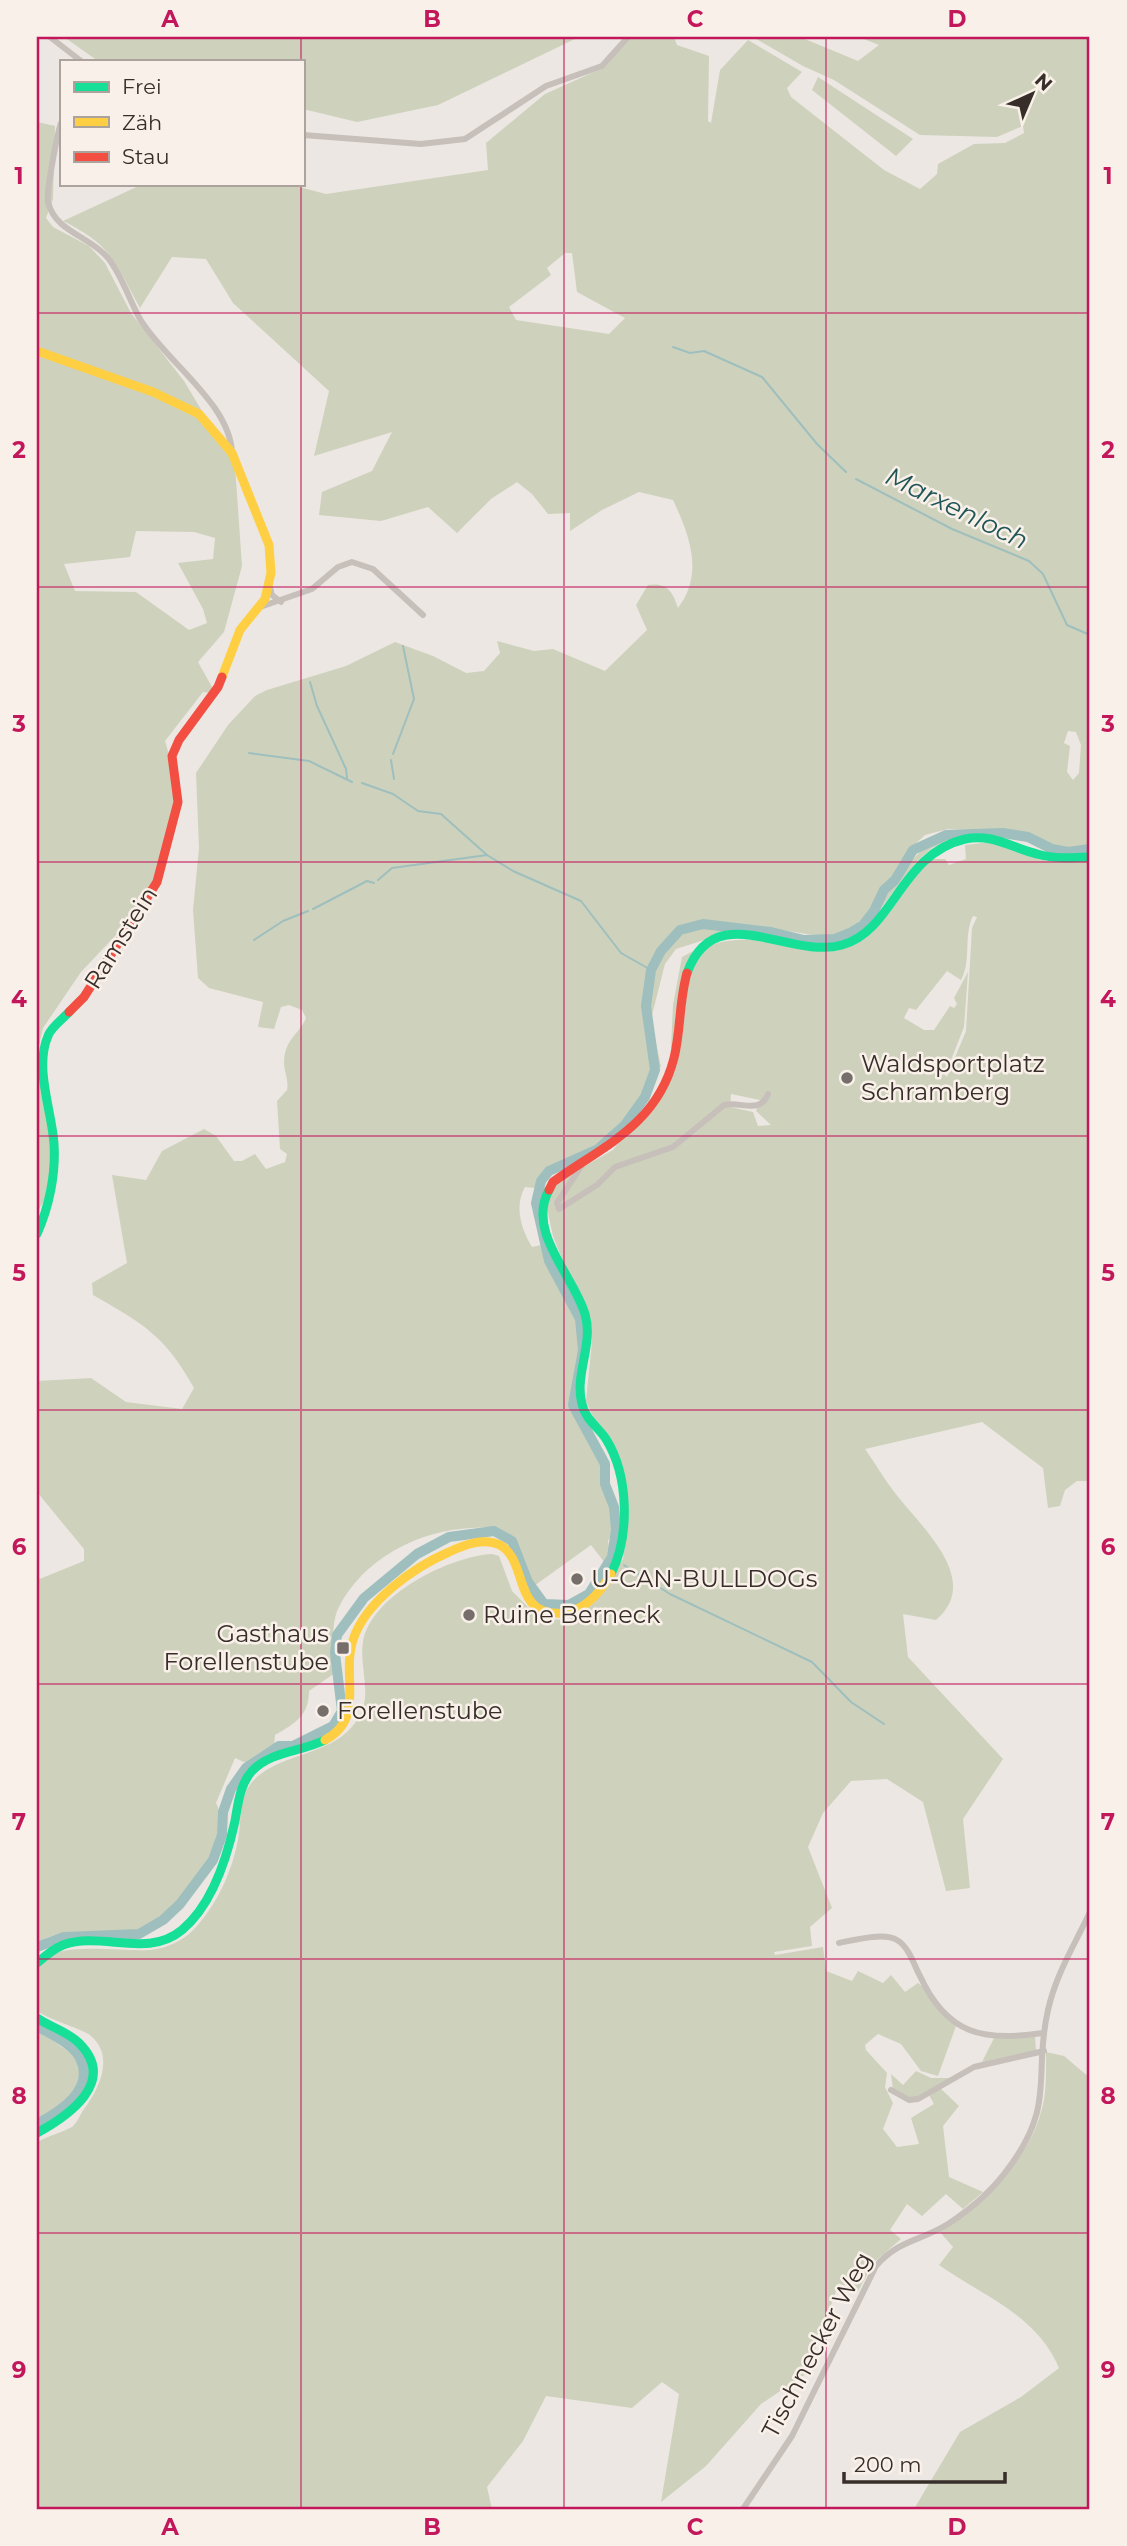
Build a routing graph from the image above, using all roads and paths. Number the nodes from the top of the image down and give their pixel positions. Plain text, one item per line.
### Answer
1 (50, 37) edge
2 (628, 37) edge
3 (81, 60) edge
4 (60, 129) edge
5 (304, 135) edge
6 (37, 351) edge
7 (232, 453) junction
8 (270, 588) junction
9 (281, 601) junction
10 (260, 607) junction
11 (423, 615) dead end
12 (1090, 857) edge
13 (768, 1094) dead end
14 (582, 1165) junction
15 (37, 1234) edge
16 (1090, 1912) edge
17 (839, 1943) dead end
18 (37, 1963) edge
19 (37, 2018) edge
20 (1043, 2033) junction
21 (1044, 2051) junction
22 (891, 2090) dead end
23 (37, 2133) edge
24 (743, 2509) edge

1 - 3 street
2 - 5 street
4 - 7 street
6 - 7 main road, Ramstein
7 - 8 main road, Ramstein
8 - 9 street
8 - 10 main road, Ramstein
9 - 10 street
9 - 11 street
10 - 15 main road, Ramstein
12 - 14 main road
13 - 14 street
14 - 18 main road
16 - 20 street, Tischnecker Weg
17 - 20 street
19 - 23 main road
20 - 21 street, Tischnecker Weg
21 - 22 street
21 - 24 street, Tischnecker Weg

